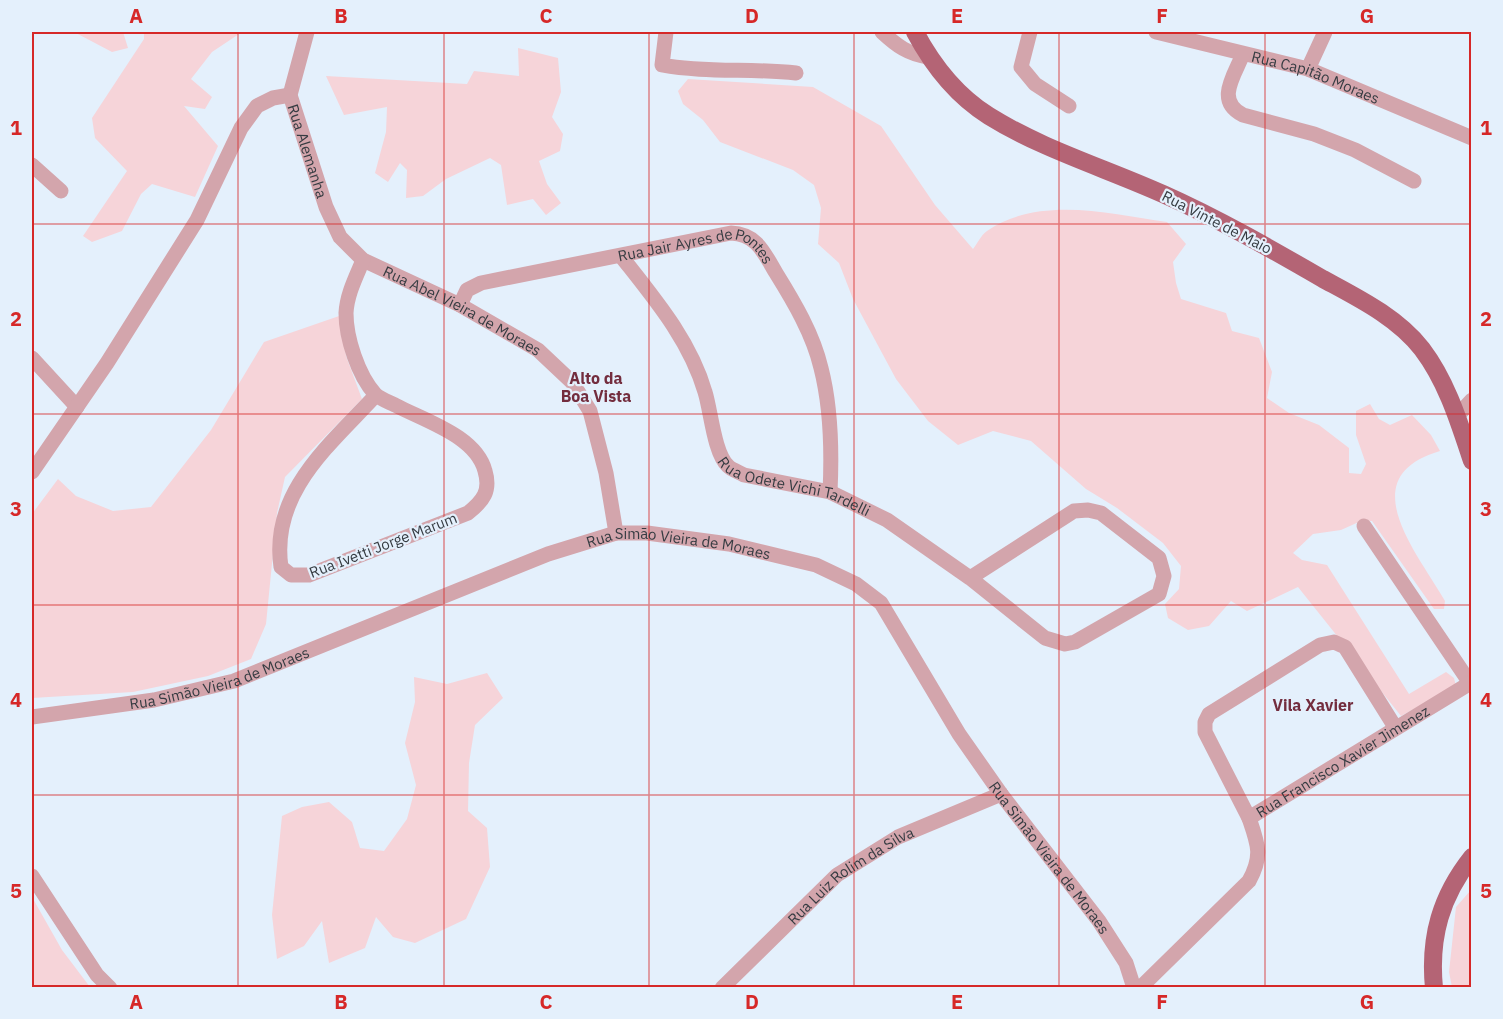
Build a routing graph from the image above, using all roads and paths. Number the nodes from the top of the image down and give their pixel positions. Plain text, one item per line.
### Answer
1 (307, 32) edge
2 (666, 32) edge
3 (882, 32) edge
4 (915, 32) edge
5 (1030, 32) edge
6 (1156, 32) edge
7 (1325, 32) edge
8 (1243, 54) junction
9 (928, 57) junction
10 (1308, 69) junction
11 (796, 73) dead end
12 (290, 95) junction
13 (1069, 106) dead end
14 (1472, 138) edge
15 (32, 165) edge
16 (1414, 181) dead end
17 (61, 191) dead end
18 (621, 256) junction
19 (363, 260) junction
20 (460, 305) junction
21 (32, 358) edge
22 (376, 395) junction
23 (1472, 400) edge
24 (78, 407) junction
25 (1457, 416) junction
26 (1472, 461) edge
27 (32, 472) edge
28 (830, 492) junction
29 (1364, 526) dead end
30 (616, 533) junction
31 (970, 578) junction
32 (1471, 682) edge
33 (32, 717) edge
34 (1395, 727) junction
35 (1002, 794) junction
36 (1249, 818) junction
37 (1472, 857) edge
38 (32, 876) edge
39 (110, 987) edge
40 (722, 987) edge
41 (1134, 987) edge
42 (1140, 987) edge
43 (1434, 987) edge

1 - 12 street, Rua Alemanha
2 - 11 street
3 - 9 street
4 - 9 main road, Rua Vinte de Maio
5 - 13 street
6 - 8 street, Rua Capitão Moraes
7 - 10 street
8 - 10 street, Rua Capitão Moraes
8 - 16 street
9 - 25 main road, Rua Vinte de Maio
10 - 14 street, Rua Capitão Moraes
12 - 19 street, Rua Alemanha
12 - 24 street
15 - 17 street
18 - 20 street, Rua Jair Ayres de Pontes
18 - 28 street, Rua Odete Vichi Tardelli
18 - 28 street, Rua Jair Ayres de Pontes
19 - 20 street, Rua Abel Vieira de Moraes
19 - 22 street
20 - 30 street, Rua Abel Vieira de Moraes
21 - 24 street
22 - 22 street, Rua Ivetti Jorge Marum
23 - 25 street
24 - 27 street
25 - 26 main road, Rua Vinte de Maio
28 - 31 street, Rua Odete Vichi Tardelli
29 - 32 street
30 - 33 street, Rua Simão Vieira de Moraes
30 - 35 street, Rua Simão Vieira de Moraes
31 - 31 street, Rua Odete Vichi Tardelli
32 - 34 street, Rua Francisco Xavier Jimenez
34 - 36 street, Rua Francisco Xavier Jimenez
34 - 36 street
35 - 40 street, Rua Luiz Rolim da Silva
35 - 41 street, Rua Simão Vieira de Moraes
36 - 42 street, Rua Francisco Xavier Jimenez
37 - 43 main road
38 - 39 street

